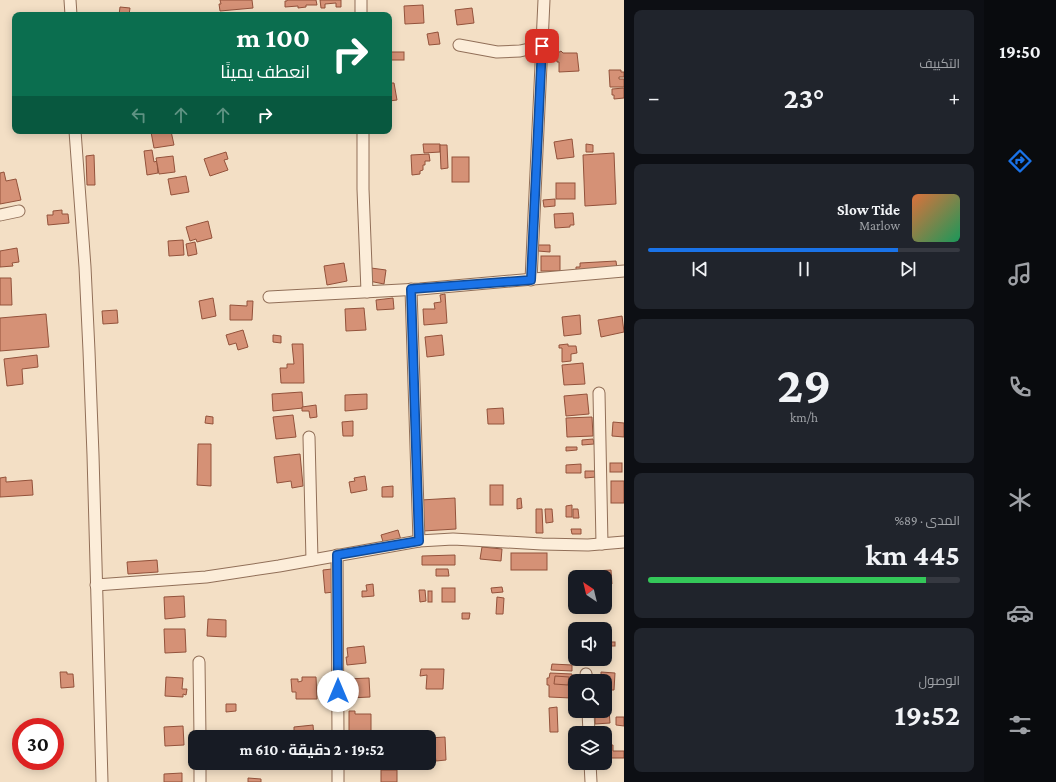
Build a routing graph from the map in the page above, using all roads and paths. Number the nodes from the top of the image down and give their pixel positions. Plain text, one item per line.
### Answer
1 (70, 0) edge
2 (360, 0) edge
3 (544, 0) edge
4 (71, 12) edge
5 (361, 12) edge
6 (459, 45) dead end
7 (542, 46) junction
8 (75, 134) edge
9 (363, 134) edge
10 (19, 211) dead end
11 (0, 215) edge
12 (624, 272) edge
13 (531, 280) junction
14 (411, 289) junction
15 (367, 292) junction
16 (269, 297) dead end
17 (599, 393) dead end
18 (309, 437) dead end
19 (419, 541) junction
20 (624, 542) edge
21 (602, 544) junction
22 (337, 555) junction
23 (312, 560) junction
24 (96, 585) junction
25 (199, 662) dead end
26 (200, 730) edge
27 (338, 730) edge
28 (200, 770) edge
29 (338, 770) edge
30 (590, 770) edge
31 (102, 782) edge
32 (200, 782) edge
33 (338, 782) edge
34 (591, 782) edge

1 - 4 street
2 - 5 street
3 - 7 street
6 - 7 street
7 - 13 street
8 - 24 street
9 - 15 street
10 - 11 street
12 - 13 street
13 - 14 street
14 - 15 street
14 - 19 street
15 - 16 street
17 - 21 street
18 - 23 street
19 - 21 street
19 - 22 street
20 - 21 street
22 - 23 street
22 - 27 street
23 - 24 street
24 - 31 street
25 - 26 street
28 - 32 street
29 - 33 street
30 - 34 street

